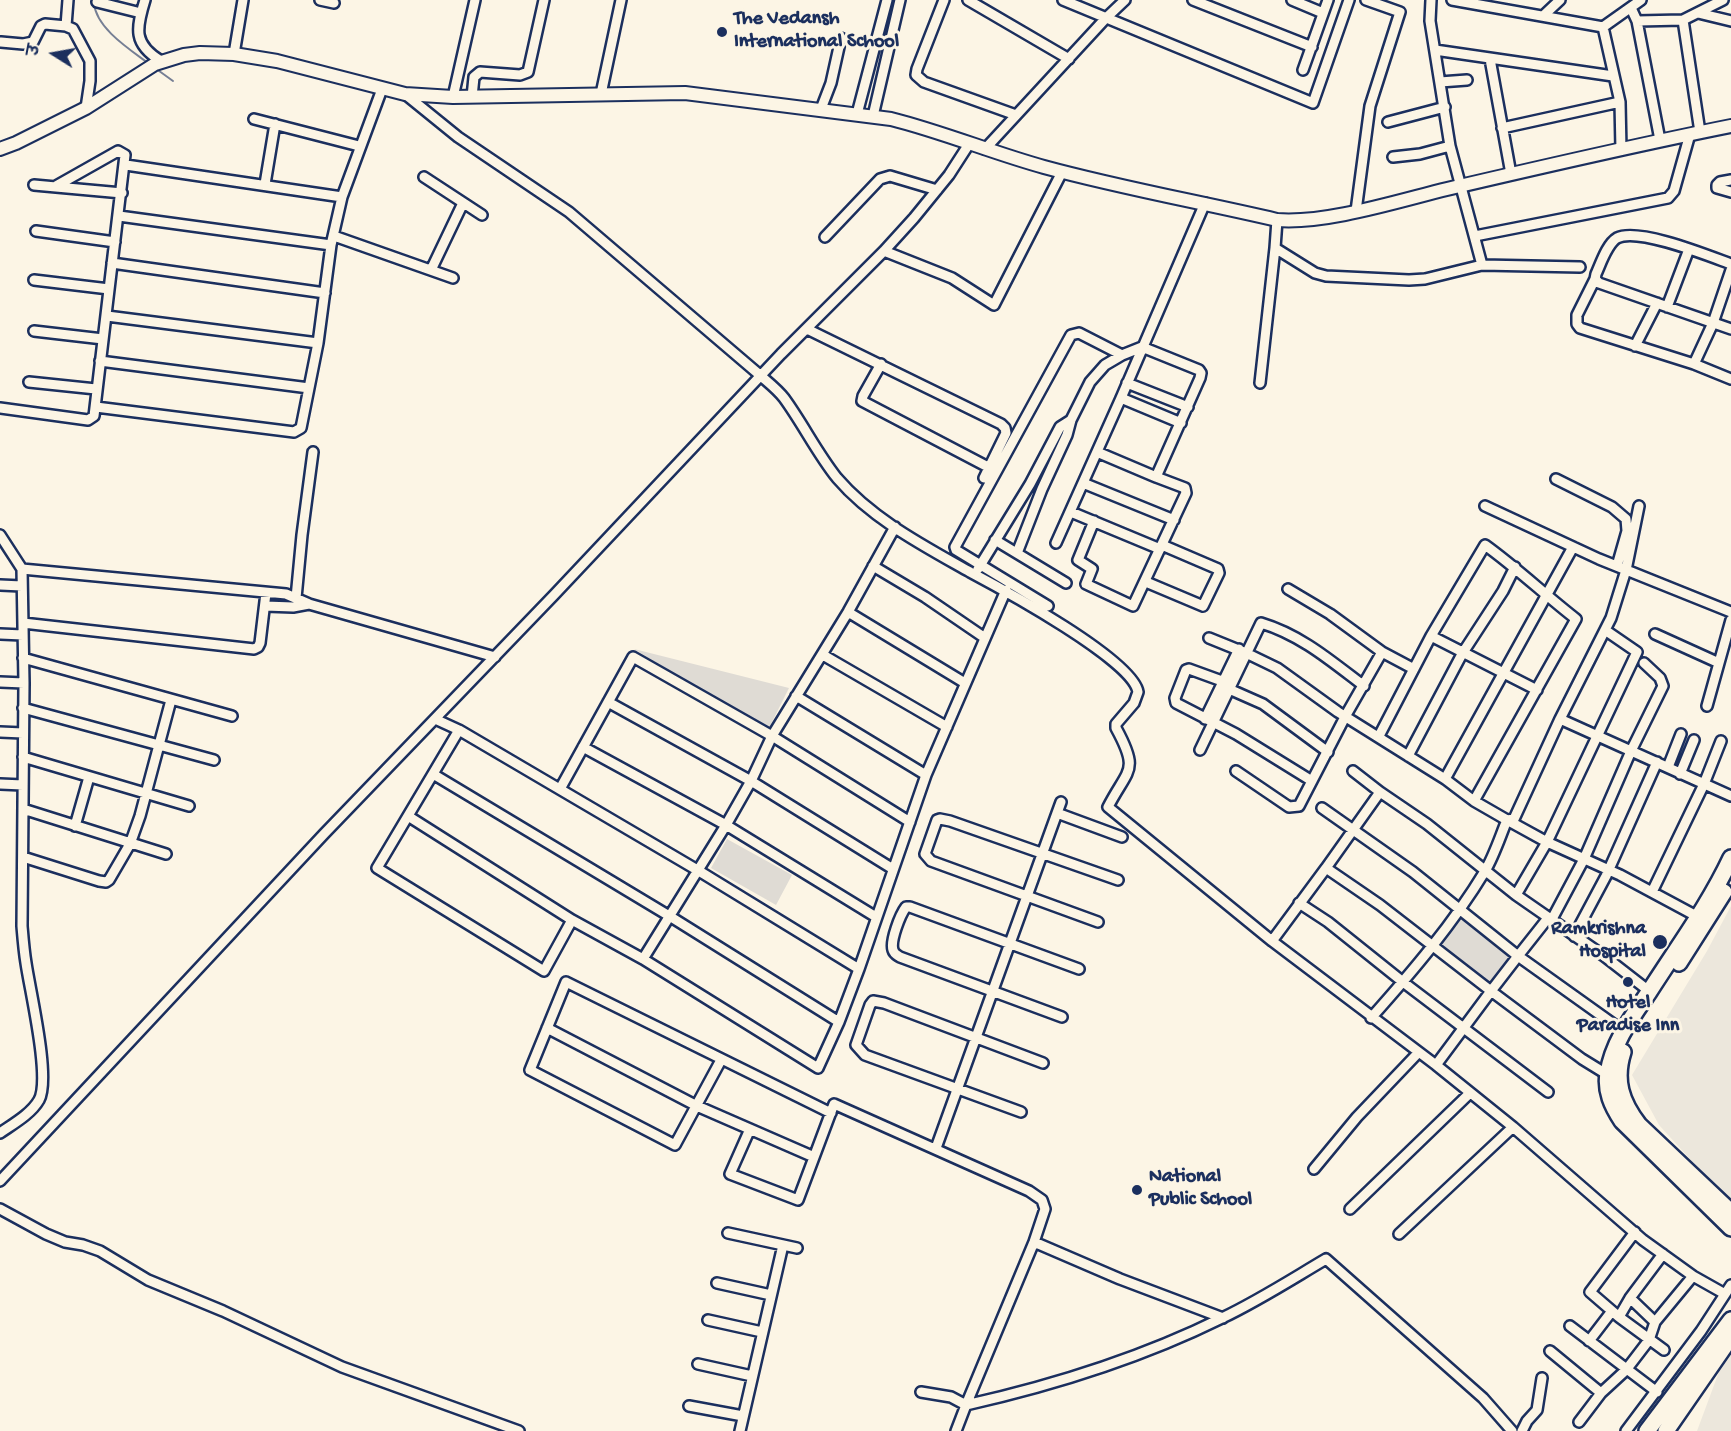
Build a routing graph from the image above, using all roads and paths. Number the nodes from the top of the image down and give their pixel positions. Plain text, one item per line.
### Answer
1 (68, 0) edge
2 (145, 0) edge
3 (243, 0) edge
4 (320, 0) edge
5 (475, 0) edge
6 (544, 0) edge
7 (621, 0) edge
8 (887, 0) edge
9 (900, 0) edge
10 (944, 0) edge
11 (968, 0) edge
12 (1063, 0) edge
13 (1125, 0) edge
14 (1194, 0) edge
15 (1292, 0) edge
16 (1328, 0) edge
17 (1349, 0) edge
18 (1366, 0) edge
19 (1431, 0) edge
20 (1452, 0) edge
21 (1560, 0) edge
22 (1641, 0) edge
23 (1723, 0) edge
24 (97, 2) dead end
25 (1474, 2) edge
26 (334, 3) dead end
27 (1631, 8) junction
28 (141, 13) junction
29 (1323, 13) junction
30 (1698, 13) junction
31 (1543, 16) junction
32 (1106, 18) junction
33 (1683, 20) junction
34 (1637, 21) junction
35 (1731, 21) edge
36 (66, 26) junction
37 (1603, 27) junction
38 (841, 38) dead end
39 (2, 42) dead end
40 (1311, 47) junction
41 (1435, 50) junction
42 (234, 54) junction
43 (1069, 59) junction
44 (1490, 59) junction
45 (158, 63) junction
46 (1303, 70) dead end
47 (1613, 76) junction
48 (1467, 80) dead end
49 (1440, 82) junction
50 (382, 89) junction
51 (405, 94) junction
52 (601, 94) junction
53 (453, 97) junction
54 (472, 97) junction
55 (1620, 102) junction
56 (1445, 107) junction
57 (86, 108) junction
58 (821, 110) junction
59 (857, 114) junction
60 (1016, 115) junction
61 (873, 116) junction
62 (254, 119) dead end
63 (1388, 122) dead end
64 (275, 124) junction
65 (1731, 126) edge
66 (1502, 128) junction
67 (1695, 133) junction
68 (1660, 140) junction
69 (969, 144) junction
70 (359, 146) junction
71 (1450, 146) junction
72 (0, 149) edge
73 (985, 149) junction
74 (1621, 150) junction
75 (1393, 157) dead end
76 (126, 165) junction
77 (1062, 172) junction
78 (1510, 174) junction
79 (424, 177) dead end
80 (1731, 180) edge
81 (265, 184) junction
82 (34, 185) dead end
83 (56, 186) junction
84 (1462, 186) junction
85 (937, 190) junction
86 (1731, 192) edge
87 (122, 193) junction
88 (342, 197) junction
89 (463, 203) junction
90 (1204, 203) junction
91 (1356, 211) junction
92 (482, 215) dead end
93 (119, 216) junction
94 (1278, 220) junction
95 (36, 231) dead end
96 (1475, 236) junction
97 (825, 237) dead end
98 (333, 240) junction
99 (115, 242) junction
100 (1275, 248) junction
101 (1689, 249) junction
102 (884, 251) junction
103 (112, 263) junction
104 (1731, 264) edge
105 (1482, 265) junction
106 (1580, 267) dead end
107 (431, 270) junction
108 (1731, 270) edge
109 (453, 278) dead end
110 (34, 279) dead end
111 (1595, 279) junction
112 (109, 290) junction
113 (325, 293) junction
114 (1657, 303) junction
115 (1667, 307) junction
116 (107, 316) junction
117 (1713, 323) junction
118 (807, 329) junction
119 (1731, 329) edge
120 (34, 331) dead end
121 (103, 339) junction
122 (318, 343) junction
123 (1635, 346) junction
124 (1142, 347) junction
125 (1122, 355) junction
126 (100, 361) junction
127 (881, 364) junction
128 (1694, 364) junction
129 (761, 376) junction
130 (1731, 379) edge
131 (30, 382) dead end
132 (1127, 383) junction
133 (1260, 383) dead end
134 (309, 388) junction
135 (96, 389) junction
136 (1121, 398) junction
137 (96, 407) junction
138 (0, 408) edge
139 (1188, 408) junction
140 (1071, 420) junction
141 (1181, 423) junction
142 (313, 452) dead end
143 (1097, 452) junction
144 (988, 467) junction
145 (984, 477) dead end
146 (1156, 477) junction
147 (1556, 479) dead end
148 (1083, 483) junction
149 (1030, 484) junction
150 (1042, 489) junction
151 (1485, 506) dead end
152 (1639, 506) dead end
153 (1071, 512) junction
154 (1174, 520) junction
155 (1094, 521) junction
156 (895, 527) junction
157 (0, 535) edge
158 (995, 540) junction
159 (1056, 543) dead end
160 (1161, 547) junction
161 (1573, 547) junction
162 (1017, 552) junction
163 (981, 564) junction
164 (873, 566) junction
165 (1515, 567) junction
166 (1622, 568) junction
167 (22, 569) junction
168 (975, 574) junction
169 (1146, 582) junction
170 (1066, 583) dead end
171 (0, 585) edge
172 (22, 586) junction
173 (1288, 589) dead end
174 (1006, 590) junction
175 (266, 592) junction
176 (1545, 596) junction
177 (296, 598) junction
178 (309, 604) junction
179 (265, 606) junction
180 (1048, 606) dead end
181 (848, 612) junction
182 (1731, 612) edge
183 (1731, 620) edge
184 (23, 623) junction
185 (1605, 630) junction
186 (0, 634) edge
187 (1655, 634) dead end
188 (23, 635) junction
189 (1431, 636) junction
190 (985, 638) junction
191 (1209, 638) dead end
192 (1242, 651) junction
193 (1382, 652) junction
194 (1462, 654) junction
195 (823, 655) junction
196 (495, 657) junction
197 (23, 658) junction
198 (1644, 663) dead end
199 (1719, 663) junction
200 (1414, 669) junction
201 (1502, 673) junction
202 (0, 682) edge
203 (24, 683) junction
204 (965, 683) junction
205 (1225, 685) junction
206 (1364, 686) junction
207 (1537, 690) junction
208 (796, 696) junction
209 (171, 700) junction
210 (608, 702) junction
211 (1707, 706) dead end
212 (23, 708) junction
213 (232, 716) dead end
214 (1346, 716) junction
215 (435, 718) junction
216 (1560, 719) junction
217 (1210, 721) junction
218 (947, 727) junction
219 (459, 730) junction
220 (0, 732) edge
221 (23, 733) junction
222 (1681, 734) dead end
223 (1596, 735) junction
224 (772, 736) junction
225 (1379, 736) junction
226 (1694, 740) dead end
227 (1721, 741) dead end
228 (160, 746) junction
229 (583, 747) junction
230 (1200, 750) dead end
231 (1631, 751) junction
232 (1328, 752) junction
233 (1408, 756) junction
234 (23, 757) junction
235 (214, 760) dead end
236 (1657, 762) junction
237 (1668, 767) junction
238 (1236, 771) dead end
239 (1353, 771) dead end
240 (433, 774) junction
241 (1680, 774) junction
242 (926, 775) junction
243 (89, 777) junction
244 (1445, 779) junction
245 (751, 781) junction
246 (1312, 781) junction
247 (0, 784) edge
248 (1704, 784) junction
249 (23, 785) junction
250 (560, 789) junction
251 (1380, 792) junction
252 (147, 793) junction
253 (1731, 796) edge
254 (1474, 801) junction
255 (1061, 802) dead end
256 (189, 806) dead end
257 (1322, 808) dead end
258 (23, 809) junction
259 (1057, 813) junction
260 (408, 816) junction
261 (1507, 820) junction
262 (910, 822) junction
263 (726, 825) junction
264 (75, 826) junction
265 (1354, 830) junction
266 (1122, 837) dead end
267 (1547, 842) junction
268 (130, 844) junction
269 (166, 854) dead end
270 (1043, 854) junction
271 (22, 857) junction
272 (1731, 858) edge
273 (1584, 859) junction
274 (1326, 868) junction
275 (893, 869) junction
276 (1486, 869) junction
277 (1609, 870) junction
278 (699, 871) junction
279 (1731, 879) edge
280 (1118, 880) dead end
281 (1652, 892) junction
282 (1516, 895) junction
283 (1029, 896) junction
284 (1299, 903) junction
285 (1459, 909) junction
286 (670, 917) junction
287 (876, 917) junction
288 (1550, 919) junction
289 (1702, 919) junction
290 (572, 920) junction
291 (1098, 922) dead end
292 (1574, 936) junction
293 (1272, 941) junction
294 (1011, 943) junction
295 (1432, 945) junction
296 (1518, 956) junction
297 (643, 959) junction
298 (859, 969) junction
299 (1079, 969) dead end
300 (1403, 982) junction
301 (994, 991) junction
302 (1491, 991) junction
303 (1649, 991) junction
304 (1062, 1017) dead end
305 (1371, 1018) junction
306 (839, 1022) junction
307 (547, 1028) junction
308 (1463, 1028) junction
309 (1623, 1031) junction
310 (976, 1038) junction
311 (1418, 1053) junction
312 (721, 1060) junction
313 (1042, 1063) dead end
314 (1436, 1065) junction
315 (1608, 1075) junction
316 (958, 1088) junction
317 (1548, 1092) dead end
318 (1470, 1093) junction
319 (697, 1106) junction
320 (1022, 1112) dead end
321 (831, 1113) junction
322 (1513, 1127) junction
323 (750, 1129) junction
324 (0, 1133) edge
325 (936, 1148) junction
326 (814, 1157) junction
327 (1314, 1169) dead end
328 (0, 1181) edge
329 (0, 1209) edge
330 (1350, 1209) dead end
331 (1731, 1212) edge
332 (1731, 1228) edge
333 (728, 1233) dead end
334 (1635, 1233) junction
335 (1399, 1234) dead end
336 (1034, 1242) junction
337 (783, 1245) junction
338 (796, 1248) dead end
339 (1663, 1254) junction
340 (1693, 1276) junction
341 (717, 1283) dead end
342 (1731, 1285) edge
343 (1725, 1294) junction
344 (771, 1295) junction
345 (1630, 1298) junction
346 (1616, 1314) junction
347 (1223, 1318) junction
348 (708, 1320) dead end
349 (1731, 1320) edge
350 (1655, 1322) junction
351 (1570, 1326) dead end
352 (762, 1332) junction
353 (1731, 1337) edge
354 (1649, 1340) junction
355 (1589, 1341) junction
356 (1664, 1350) dead end
357 (1550, 1351) dead end
358 (698, 1365) dead end
359 (1626, 1370) junction
360 (752, 1376) junction
361 (1542, 1378) dead end
362 (921, 1392) dead end
363 (1657, 1392) junction
364 (1601, 1393) junction
365 (966, 1405) junction
366 (689, 1406) dead end
367 (743, 1416) junction
368 (1579, 1422) dead end
369 (519, 1431) edge
370 (740, 1431) edge
371 (956, 1431) edge
372 (1512, 1431) edge
373 (1522, 1431) edge
374 (1626, 1431) edge
375 (1647, 1431) edge
376 (1666, 1431) edge

1 - 36 street
2 - 28 street
3 - 42 street
4 - 26 street
5 - 53 street
6 - 54 street
7 - 52 street
8 - 59 street
9 - 61 street
10 - 60 street
11 - 43 street
12 - 32 street
13 - 32 street
14 - 40 street
15 - 29 street
16 - 29 street
17 - 32 street
18 - 91 street
19 - 41 street
20 - 25 street
21 - 31 street
22 - 27 street
23 - 30 street
24 - 28 street
25 - 31 street
27 - 34 street
27 - 37 street
28 - 45 street
29 - 40 street
30 - 33 street
30 - 35 street
31 - 37 street
32 - 43 street
33 - 34 street
33 - 67 street
34 - 68 street
36 - 39 street
36 - 57 street
37 - 47 street
38 - 58 street
40 - 46 street
41 - 44 street
41 - 49 street
42 - 45 street
42 - 50 street
43 - 60 street
44 - 47 street
44 - 66 street
45 - 57 street
47 - 55 street
48 - 49 street
49 - 56 street
50 - 51 street
50 - 70 street
51 - 53 street
51 - 129 street
52 - 54 street
52 - 58 street
53 - 54 street
55 - 66 street
55 - 74 street
56 - 63 street
56 - 71 street
57 - 72 street
58 - 59 street
59 - 61 street
60 - 73 street
61 - 69 street
62 - 64 street
64 - 70 street
64 - 81 street
65 - 67 street
66 - 78 street
67 - 68 street
67 - 96 street
68 - 74 street
69 - 73 street
69 - 85 street
70 - 88 street
71 - 75 street
71 - 84 street
73 - 77 street
74 - 78 street
76 - 81 street
76 - 83 street
76 - 87 street
77 - 90 street
77 - 102 street
78 - 84 street
79 - 89 street
80 - 86 street
81 - 88 street
82 - 83 street
83 - 87 street
84 - 91 street
84 - 96 street
85 - 97 street
85 - 102 street
87 - 93 street
88 - 98 street
89 - 92 street
89 - 107 street
90 - 94 street
90 - 124 street
91 - 94 street
93 - 98 street
93 - 99 street
94 - 100 street
95 - 99 street
96 - 105 street
98 - 107 street
98 - 113 street
99 - 103 street
100 - 105 street
100 - 133 street
101 - 104 street
101 - 111 street
101 - 115 street
102 - 118 street
103 - 112 street
103 - 113 street
105 - 106 street
107 - 109 street
108 - 117 street
110 - 112 street
111 - 114 street
111 - 123 street
112 - 116 street
113 - 122 street
114 - 115 street
114 - 123 street
115 - 117 street
116 - 121 street
116 - 122 street
117 - 119 street
117 - 128 street
118 - 127 street
118 - 129 street
120 - 121 street
121 - 126 street
122 - 134 street
123 - 128 street
124 - 125 street
124 - 132 street
124 - 139 street
125 - 140 street
125 - 163 street
126 - 134 street
126 - 135 street
127 - 144 street
127 - 144 street
128 - 130 street
129 - 156 street
129 - 196 street
131 - 135 street
132 - 136 street
132 - 139 street
134 - 137 street
135 - 137 street
136 - 141 street
136 - 143 street
137 - 138 street
139 - 141 street
140 - 149 street
140 - 150 street
141 - 146 street
142 - 177 street
143 - 146 street
143 - 148 street
144 - 145 street
146 - 154 street
147 - 166 street
148 - 153 street
148 - 154 street
149 - 150 street
149 - 158 street
150 - 162 street
151 - 161 street
152 - 166 street
153 - 155 street
153 - 159 street
154 - 160 street
155 - 160 street
155 - 169 street
156 - 164 street
156 - 168 street
157 - 167 street
158 - 162 street
158 - 163 street
160 - 169 street
160 - 169 street
161 - 166 street
161 - 176 street
162 - 170 street
163 - 168 street
163 - 180 street
164 - 181 street
164 - 190 street
165 - 176 street
165 - 189 street
165 - 194 street
166 - 182 street
166 - 185 street
167 - 172 street
167 - 175 street
168 - 174 street
171 - 172 street
172 - 184 street
173 - 193 street
174 - 190 street
174 - 293 street
175 - 177 street
175 - 179 street
176 - 201 street
176 - 207 street
177 - 178 street
178 - 179 street
178 - 196 street
179 - 184 street
181 - 195 street
181 - 204 street
183 - 199 street
184 - 188 street
185 - 216 street
185 - 223 street
186 - 188 street
187 - 199 street
188 - 197 street
189 - 194 street
189 - 200 street
190 - 204 street
191 - 192 street
192 - 205 street
192 - 206 street
192 - 214 street
193 - 200 street
193 - 206 street
194 - 201 street
194 - 233 street
195 - 208 street
195 - 218 street
196 - 215 street
197 - 203 street
197 - 209 street
198 - 231 street
199 - 211 street
200 - 225 street
201 - 207 street
201 - 244 street
202 - 203 street
203 - 212 street
204 - 218 street
205 - 217 street
205 - 217 street
205 - 232 street
206 - 214 street
207 - 254 street
208 - 224 street
208 - 242 street
209 - 213 street
209 - 228 street
210 - 224 street
210 - 229 street
210 - 245 street
212 - 221 street
212 - 228 street
214 - 225 street
214 - 232 street
215 - 219 street
215 - 328 street
216 - 223 street
216 - 261 street
217 - 230 street
217 - 246 street
218 - 242 street
219 - 240 street
219 - 250 street
220 - 221 street
221 - 234 street
222 - 237 street
223 - 231 street
223 - 267 street
224 - 245 street
224 - 262 street
225 - 233 street
226 - 241 street
227 - 248 street
228 - 235 street
228 - 252 street
229 - 250 street
229 - 263 street
231 - 236 street
231 - 273 street
232 - 246 street
233 - 244 street
234 - 243 street
234 - 249 street
236 - 237 street
236 - 277 street
237 - 241 street
238 - 246 street
239 - 251 street
240 - 260 street
240 - 286 street
241 - 248 street
242 - 262 street
243 - 252 street
243 - 264 street
244 - 254 street
245 - 263 street
245 - 275 street
247 - 249 street
248 - 253 street
248 - 281 street
249 - 258 street
250 - 278 street
251 - 265 street
251 - 276 street
252 - 256 street
252 - 268 street
254 - 261 street
255 - 259 street
257 - 265 street
258 - 264 street
258 - 271 street
259 - 266 street
259 - 270 street
260 - 290 street
260 - 290 street
261 - 267 street
261 - 276 street
262 - 275 street
263 - 278 street
263 - 287 street
264 - 268 street
265 - 274 street
265 - 285 street
267 - 273 street
267 - 282 street
268 - 269 street
268 - 271 street
270 - 280 street
270 - 283 street
270 - 283 street
271 - 324 street
272 - 289 main road
273 - 277 street
273 - 288 street
274 - 284 street
274 - 295 street
275 - 287 street
276 - 282 street
276 - 285 street
277 - 281 street
277 - 292 street
278 - 286 street
278 - 298 street
279 - 289 main road
281 - 289 street
282 - 288 street
283 - 291 street
283 - 294 street
284 - 293 street
284 - 300 street
285 - 295 street
285 - 296 street
286 - 297 street
286 - 306 street
287 - 298 street
288 - 292 street
288 - 296 street
289 - 303 main road
289 - 331 main road
290 - 297 street
292 - 303 street
293 - 305 street
294 - 299 street
294 - 301 street
294 - 301 street
295 - 300 street
295 - 302 street
296 - 302 street
296 - 309 street
297 - 306 street
298 - 306 street
300 - 305 street
300 - 308 street
301 - 304 street
301 - 310 street
302 - 308 street
302 - 315 street
303 - 309 main road
305 - 311 street
307 - 312 street
307 - 319 street
307 - 319 street
308 - 314 street
308 - 317 street
309 - 315 main road
310 - 313 street
310 - 316 street
310 - 316 street
311 - 314 street
311 - 327 street
312 - 319 street
312 - 321 street
314 - 318 street
315 - 332 main road
316 - 320 street
316 - 325 street
318 - 322 street
318 - 330 street
319 - 323 street
321 - 325 street
321 - 326 street
322 - 334 street
322 - 335 street
323 - 326 street
323 - 326 street
325 - 336 street
329 - 369 street
333 - 337 street
334 - 339 street
334 - 346 street
336 - 347 street
336 - 365 street
337 - 338 street
337 - 344 street
339 - 340 street
339 - 345 street
340 - 343 street
340 - 350 street
341 - 344 street
342 - 343 street
343 - 363 street
344 - 352 street
345 - 346 street
345 - 350 street
346 - 354 street
346 - 355 street
347 - 365 street
347 - 372 street
348 - 352 street
349 - 375 main road
350 - 354 street
351 - 355 street
352 - 360 street
353 - 376 main road
354 - 356 street
354 - 359 street
355 - 359 street
357 - 364 street
358 - 360 street
359 - 363 street
359 - 364 street
360 - 367 street
361 - 373 street
362 - 365 street
363 - 374 street
364 - 368 street
365 - 371 street
366 - 367 street
367 - 370 street

